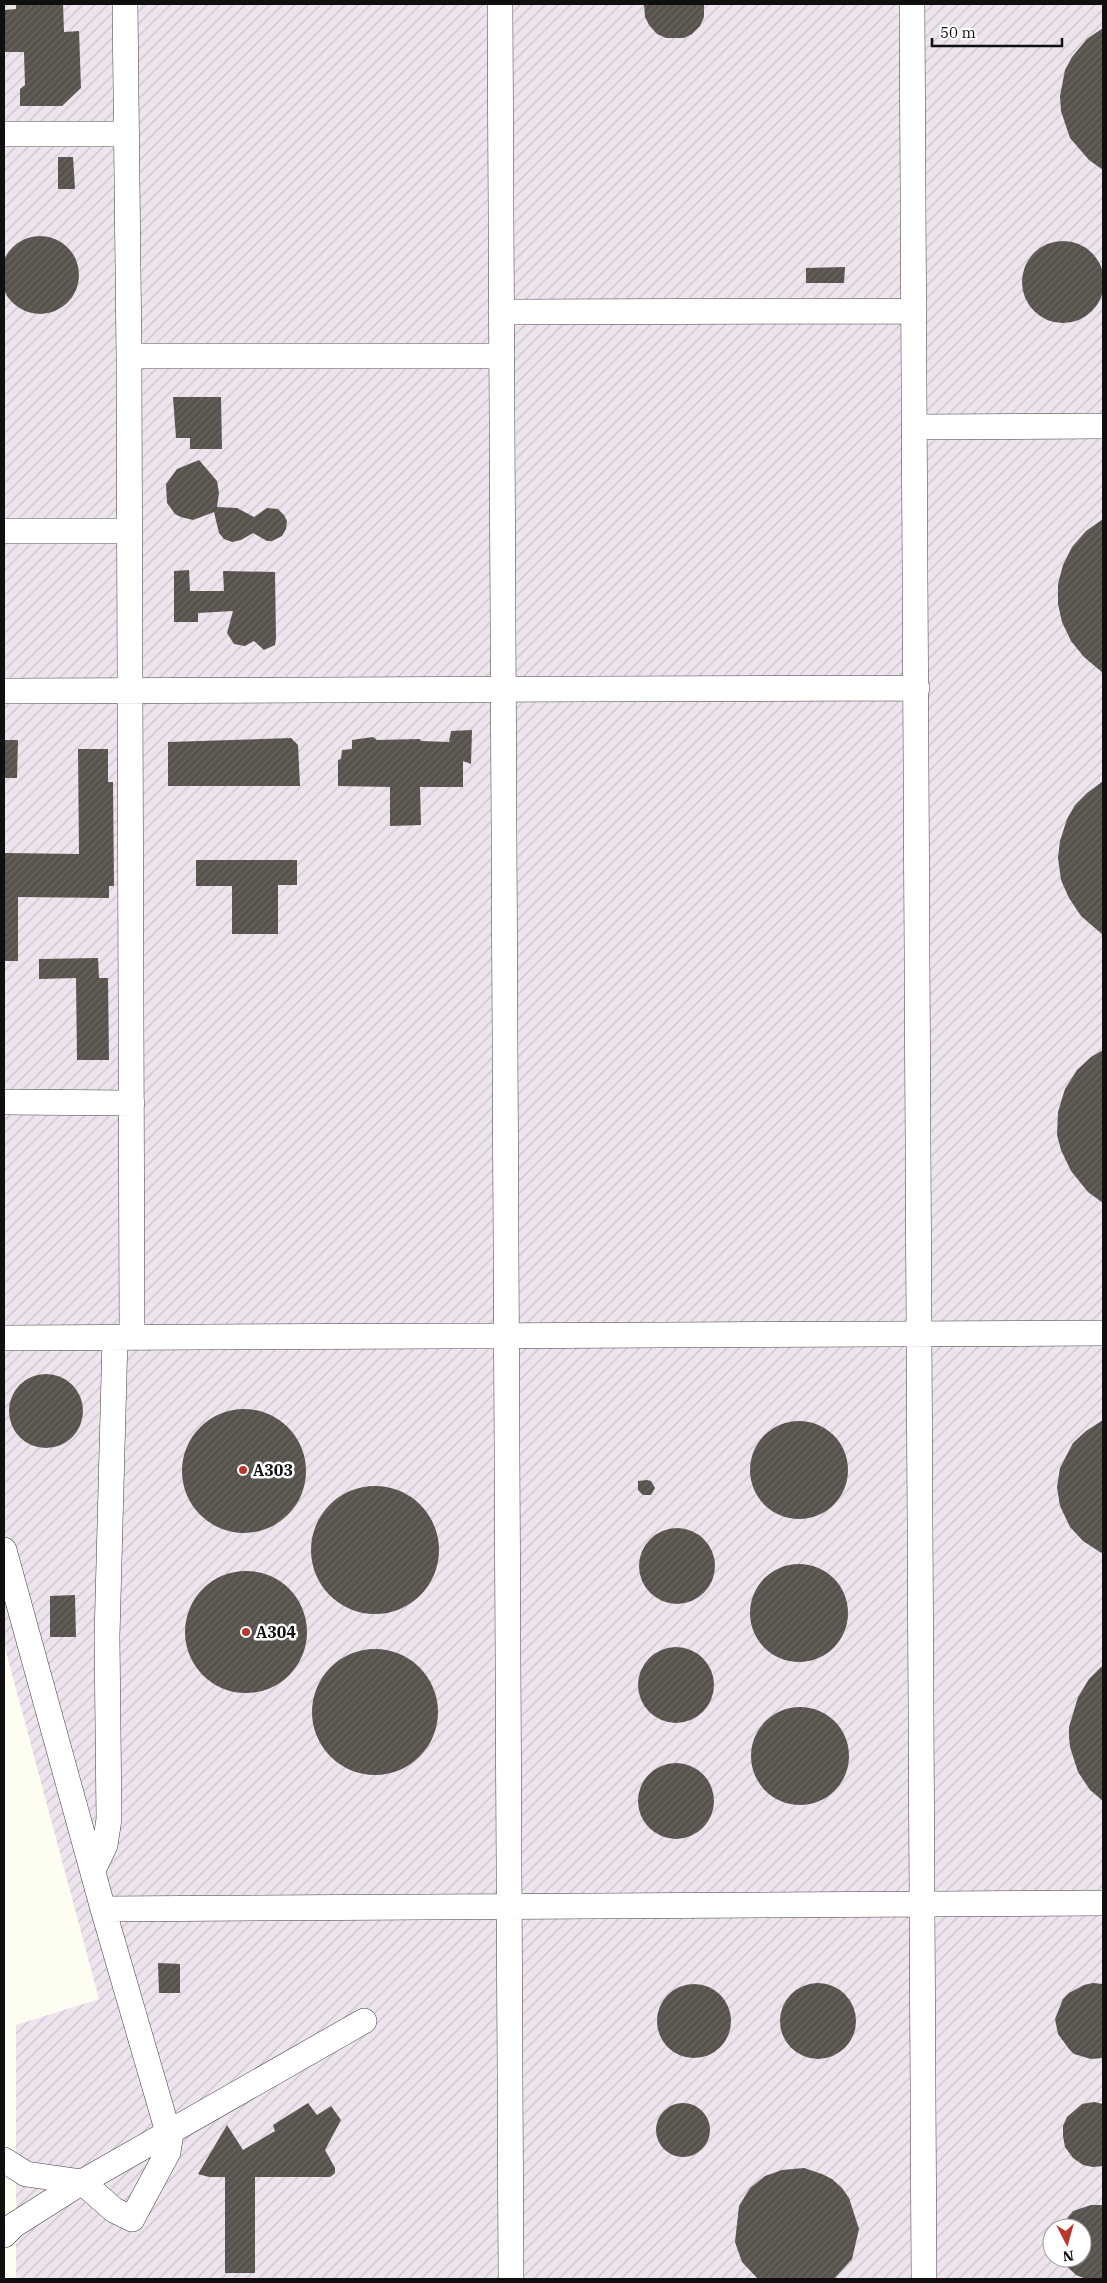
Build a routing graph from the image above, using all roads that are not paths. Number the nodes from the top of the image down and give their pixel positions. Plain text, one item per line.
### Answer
1 (125, 4) edge
2 (500, 4) edge
3 (912, 4) edge
4 (4, 134) edge
5 (126, 134) junction
6 (914, 311) junction
7 (501, 312) junction
8 (128, 356) junction
9 (502, 356) junction
10 (1103, 426) edge
11 (916, 427) junction
12 (4, 531) edge
13 (129, 531) junction
14 (916, 688) junction
15 (503, 690) junction
16 (130, 691) junction
17 (4, 692) edge
18 (4, 1102) edge
19 (132, 1103) junction
20 (1103, 1333) edge
21 (919, 1334) junction
22 (506, 1335) junction
23 (4, 1338) edge
24 (124, 1338) junction
25 (4, 1550) edge
26 (93, 1870) junction
27 (1103, 1903) edge
28 (921, 1905) junction
29 (509, 1906) junction
30 (103, 1909) junction
31 (364, 2021) dead end
32 (169, 2132) junction
33 (4, 2160) edge
34 (36, 2176) junction
35 (4, 2181) edge
36 (82, 2182) junction
37 (4, 2207) edge
38 (37, 2210) junction
39 (4, 2235) edge
40 (511, 2279) edge
41 (924, 2279) edge

1 - 5 lane
2 - 7 lane
3 - 6 lane
4 - 5 lane
5 - 8 lane
6 - 7 lane
6 - 11 lane
7 - 9 lane
8 - 9 lane
8 - 13 lane
9 - 15 lane
10 - 11 lane
11 - 14 lane
12 - 13 lane
13 - 16 lane
14 - 15 lane
14 - 21 lane
15 - 16 lane
15 - 22 lane
16 - 17 lane
16 - 19 lane
18 - 19 lane
19 - 24 lane
20 - 21 lane
21 - 22 lane
21 - 28 lane
22 - 24 lane
22 - 29 lane
23 - 24 lane
24 - 26 lane
25 - 26 lane
26 - 30 lane
27 - 28 lane
28 - 29 lane
28 - 41 lane
29 - 30 lane
29 - 40 lane
30 - 32 lane
31 - 32 lane
32 - 36 lane
32 - 36 lane
33 - 34 lane
34 - 35 lane
34 - 36 lane
36 - 38 lane
37 - 38 lane
38 - 39 lane

